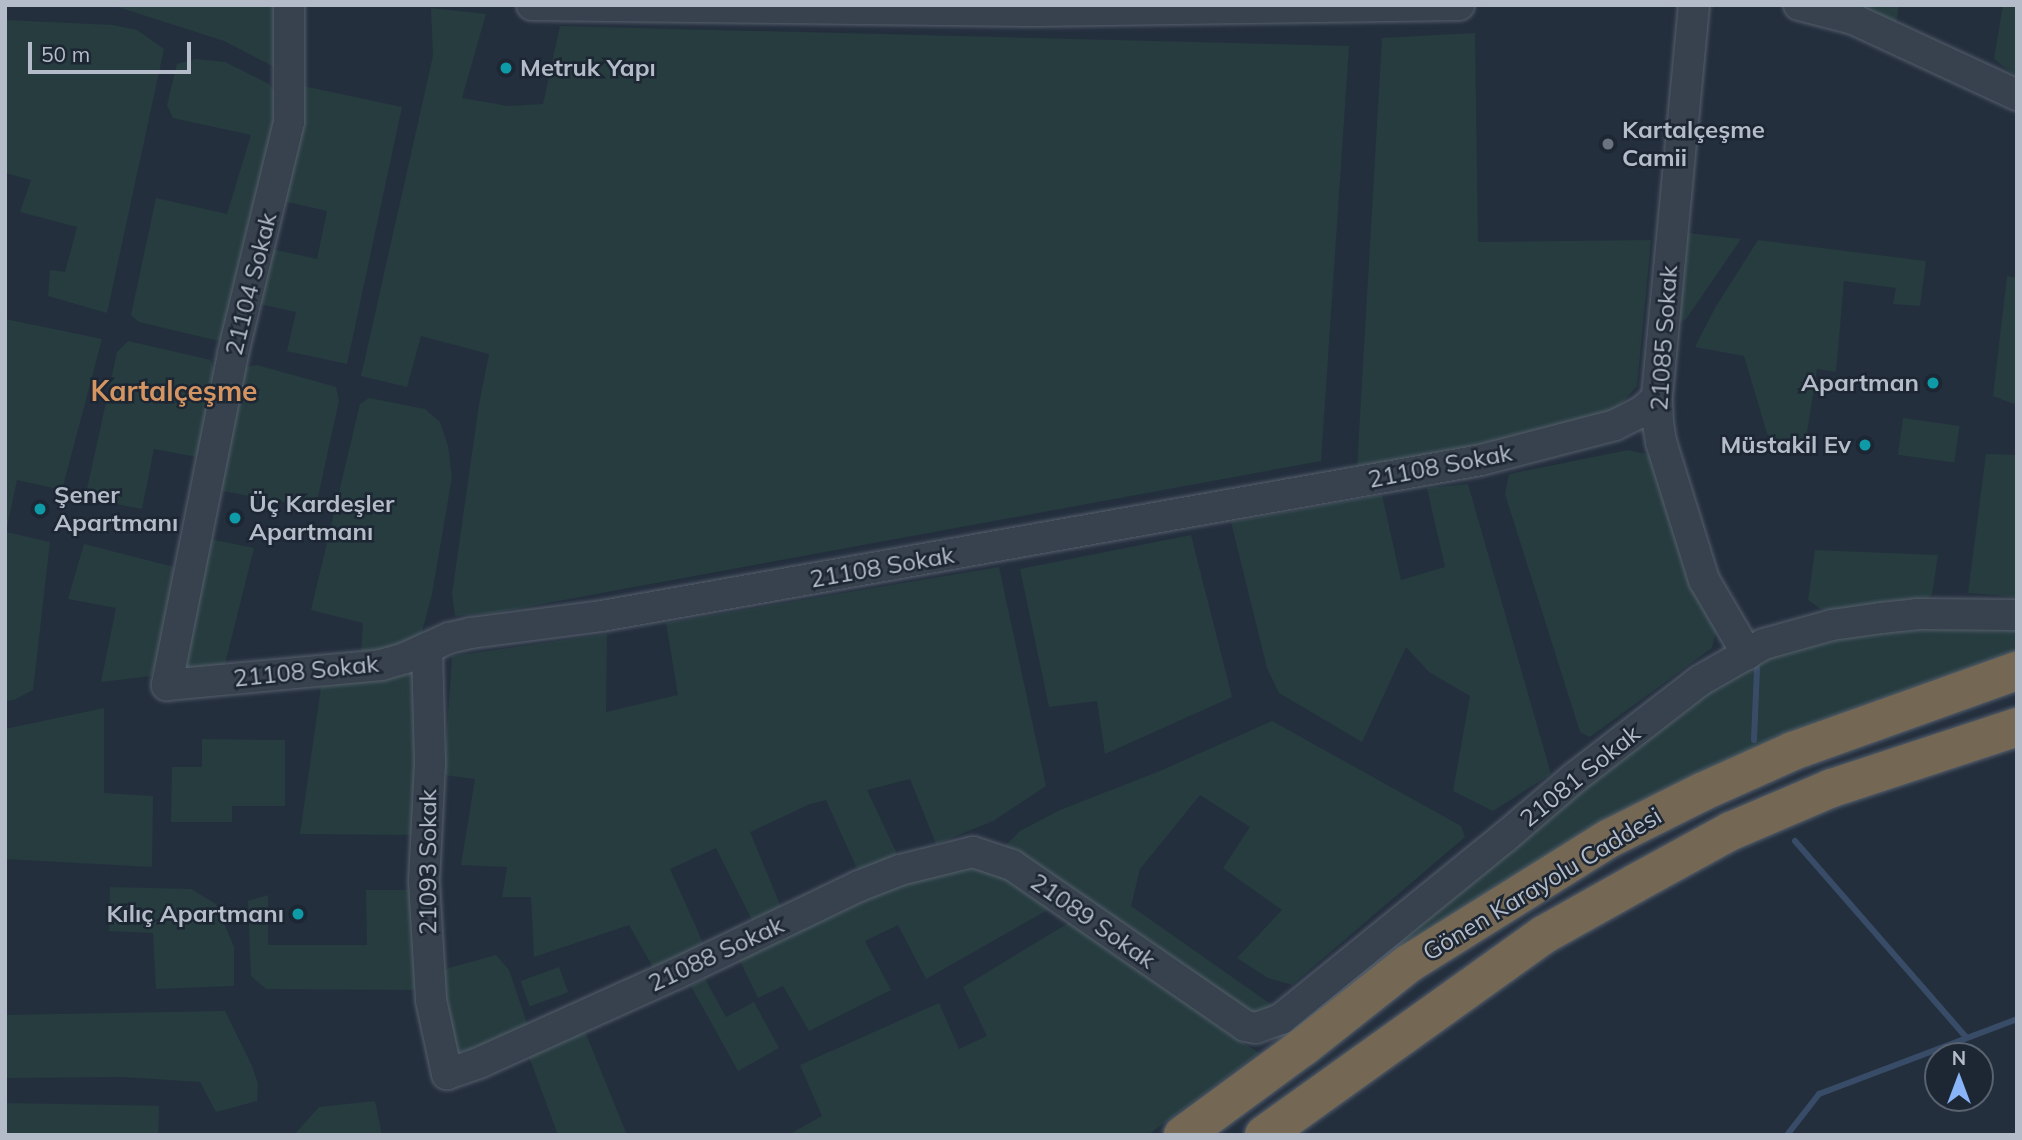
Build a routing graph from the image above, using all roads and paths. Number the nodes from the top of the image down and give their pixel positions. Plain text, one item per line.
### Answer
1 (289, 5) edge
2 (532, 5) edge
3 (1459, 5) edge
4 (1694, 5) edge
5 (1799, 5) edge
6 (2017, 95) edge
7 (1657, 398) junction
8 (1597, 431) junction
9 (1661, 442) junction
10 (2017, 615) edge
11 (427, 648) junction
12 (1747, 654) junction
13 (2017, 671) edge
14 (167, 685) joint
15 (2017, 727) edge
16 (988, 855) joint
17 (1196, 993) joint
18 (447, 1074) joint
19 (1183, 1135) edge
20 (1264, 1135) edge

1 - 14 street, 21104 Sokak
2 - 3 street
4 - 7 street, 21085 Sokak
5 - 6 street
7 - 8 street, 21108 Sokak
7 - 9 street, 21085 Sokak
8 - 9 street, 21108 Sokak
8 - 11 street, 21108 Sokak
9 - 12 street, 21085 Sokak
10 - 12 street, 21081 Sokak
11 - 14 street, 21108 Sokak
11 - 18 street, 21093 Sokak
12 - 17 street, 21081 Sokak
13 - 19 highway, Gönen Karayolu Caddesi
15 - 20 highway, Gönen Karayolu Caddesi
16 - 17 street, 21089 Sokak
16 - 18 street, 21088 Sokak

